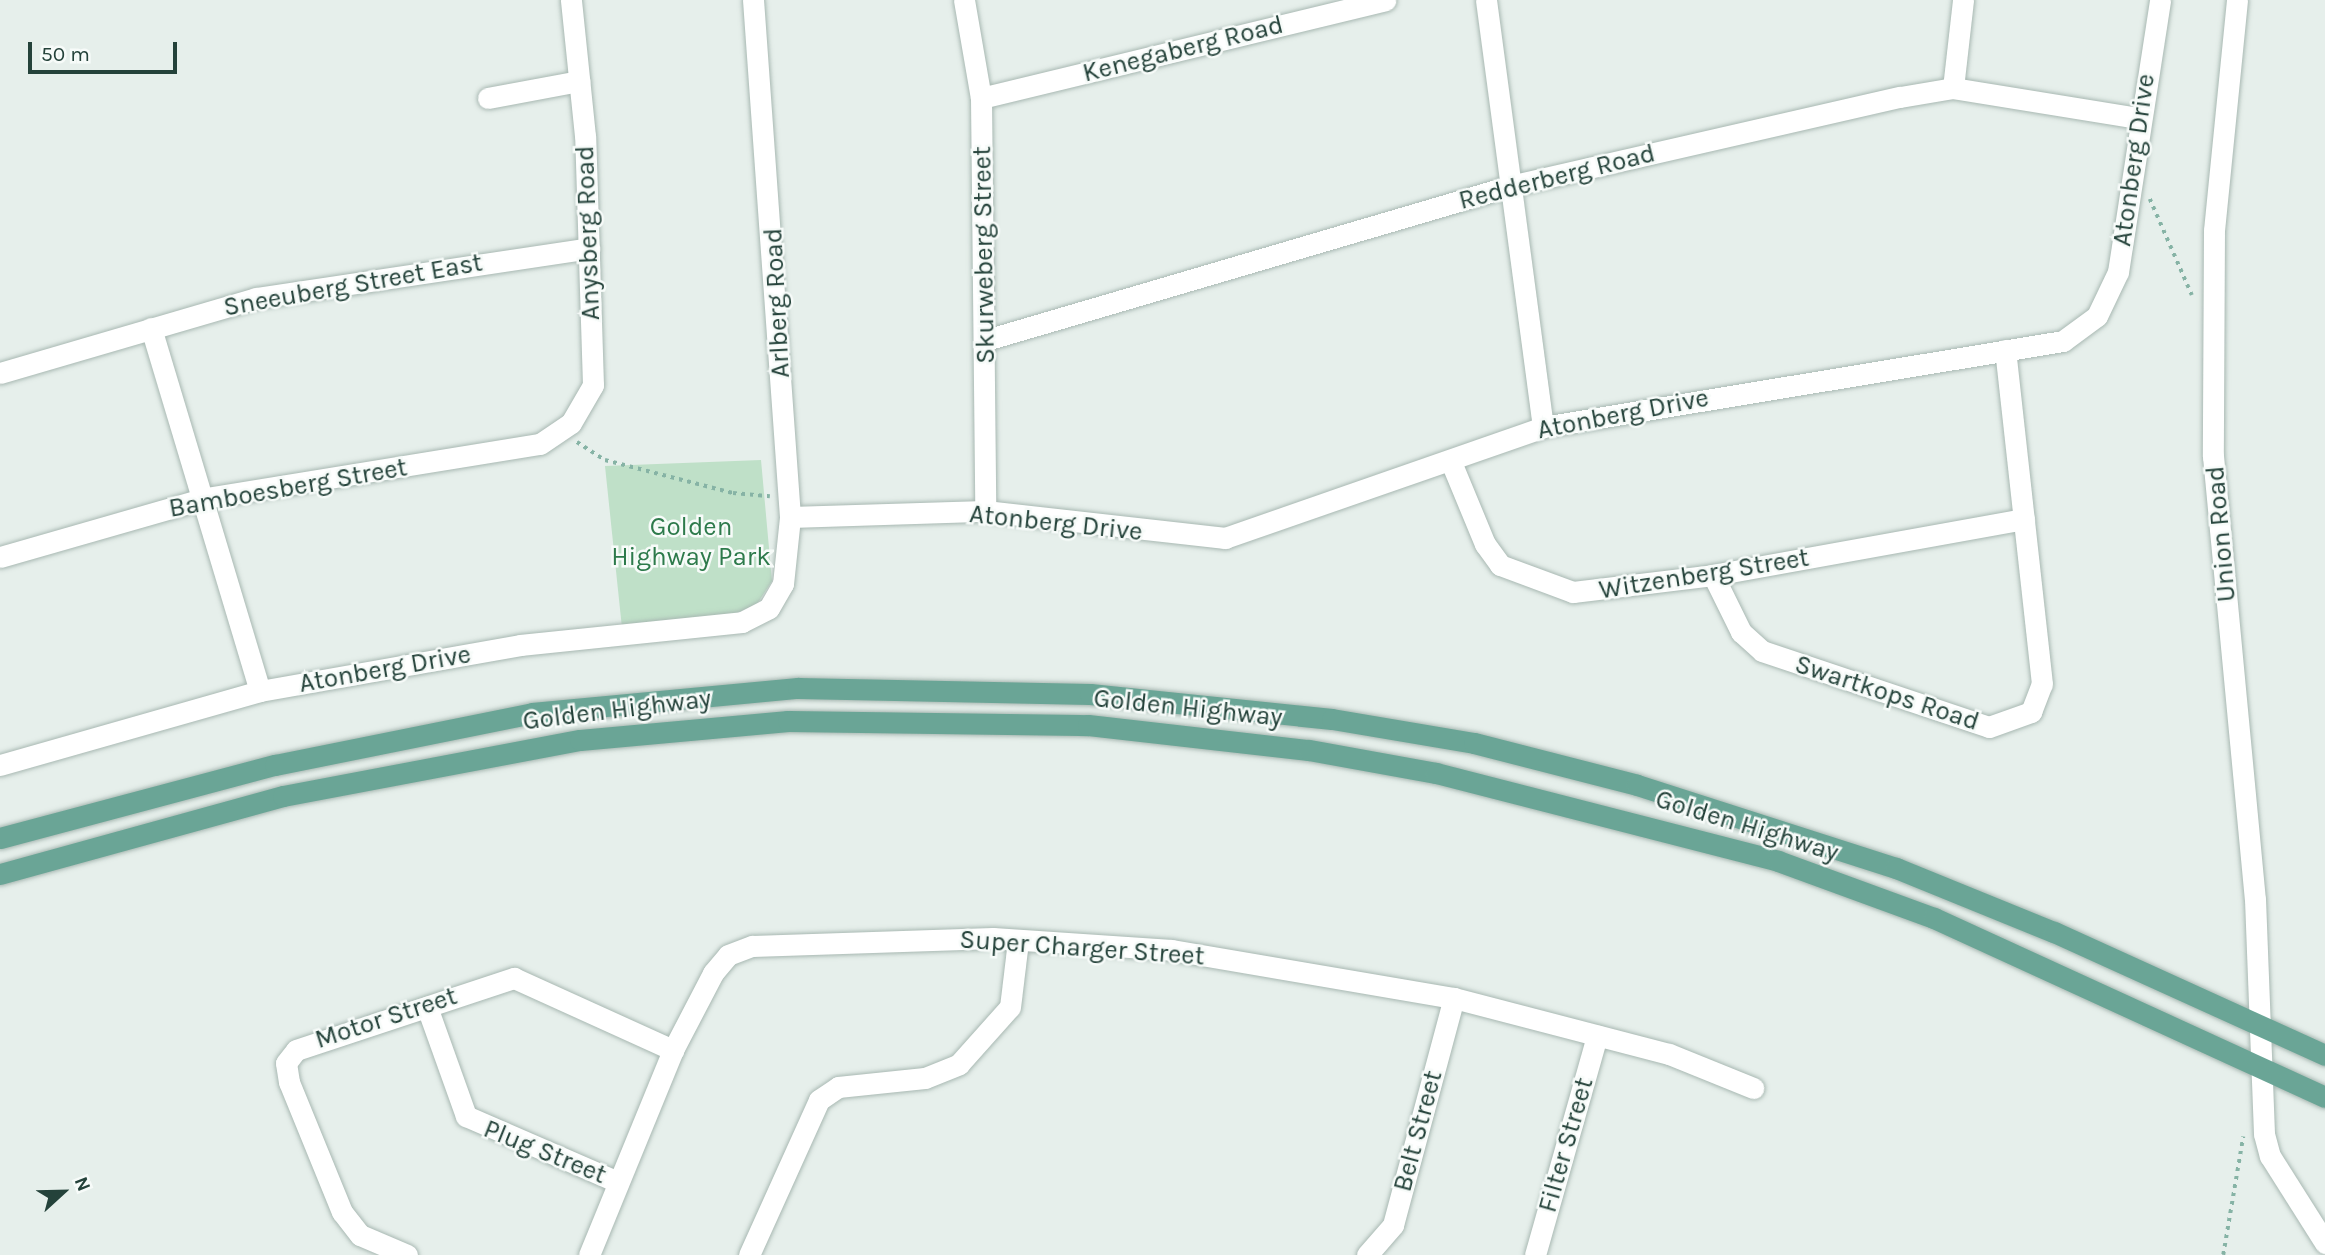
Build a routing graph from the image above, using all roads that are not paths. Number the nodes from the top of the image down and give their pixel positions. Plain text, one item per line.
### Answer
1 (571, 0) edge
2 (753, 0) edge
3 (964, 0) edge
4 (1385, 0) edge
5 (1486, 0) edge
6 (1963, 0) edge
7 (2160, 0) edge
8 (2237, 0) edge
9 (579, 81) junction
10 (1953, 88) junction
11 (981, 97) junction
12 (488, 98) dead end
13 (2138, 118) junction
14 (1510, 186) junction
15 (589, 248) junction
16 (151, 328) junction
17 (986, 340) junction
18 (2005, 350) junction
19 (0, 373) edge
20 (1543, 427) junction
21 (540, 444) joint
22 (1451, 462) junction
23 (206, 498) junction
24 (789, 507) junction
25 (985, 511) junction
26 (2024, 519) junction
27 (0, 557) edge
28 (1713, 575) junction
29 (773, 603) joint
30 (260, 691) junction
31 (0, 765) edge
32 (0, 838) edge
33 (0, 874) edge
34 (1018, 941) junction
35 (1454, 998) junction
36 (427, 1007) junction
37 (2259, 1026) junction
38 (1597, 1036) junction
39 (673, 1050) junction
40 (2325, 1055) edge
41 (2258, 1069) junction
42 (1753, 1088) dead end
43 (2325, 1097) edge
44 (618, 1182) junction
45 (2325, 1243) edge
46 (407, 1255) edge
47 (589, 1255) edge
48 (750, 1255) edge
49 (1367, 1255) edge
50 (1535, 1255) edge

1 - 9 street, Anysberg Road
2 - 24 street, Arlberg Road
3 - 11 street, Skurweberg Street
4 - 11 street, Kenegaberg Road
5 - 14 street
6 - 10 street
7 - 13 street, Atonberg Drive
8 - 37 street, Union Road
9 - 12 street
9 - 15 street, Anysberg Road
10 - 13 street, Redderberg Road
10 - 14 street, Redderberg Road
11 - 17 street, Skurweberg Street
13 - 18 street, Atonberg Drive
14 - 17 street, Redderberg Road
14 - 20 street
15 - 16 street, Sneeuberg Street East
15 - 21 street, Anysberg Road
16 - 19 street, Sneeuberg Street East
16 - 23 street
17 - 25 street, Skurweberg Street
18 - 20 street, Atonberg Drive
18 - 26 street, Swartkops Road
20 - 22 street, Atonberg Drive
21 - 23 street, Bamboesberg Street
22 - 25 street, Atonberg Drive
22 - 28 street, Witzenberg Street
23 - 27 street, Bamboesberg Street
23 - 30 street
24 - 25 street, Atonberg Drive
24 - 29 street, Arlberg Road
26 - 28 street, Witzenberg Street
26 - 28 street, Swartkops Road
29 - 30 street, Atonberg Drive
30 - 31 street, Atonberg Drive
32 - 37 main road, Golden Highway
33 - 41 main road, Golden Highway
34 - 35 street, Super Charger Street
34 - 39 street, Super Charger Street
34 - 48 street
35 - 38 street, Super Charger Street
35 - 49 street, Belt Street
36 - 39 street, Motor Street
36 - 44 street, Plug Street
36 - 46 street, Motor Street
37 - 40 main road, Golden Highway
37 - 41 street, Union Road
38 - 42 street, Super Charger Street
38 - 50 street, Filter Street
39 - 44 street, Super Charger Street
41 - 43 main road, Golden Highway
41 - 45 street, Union Road
44 - 47 street, Super Charger Street

